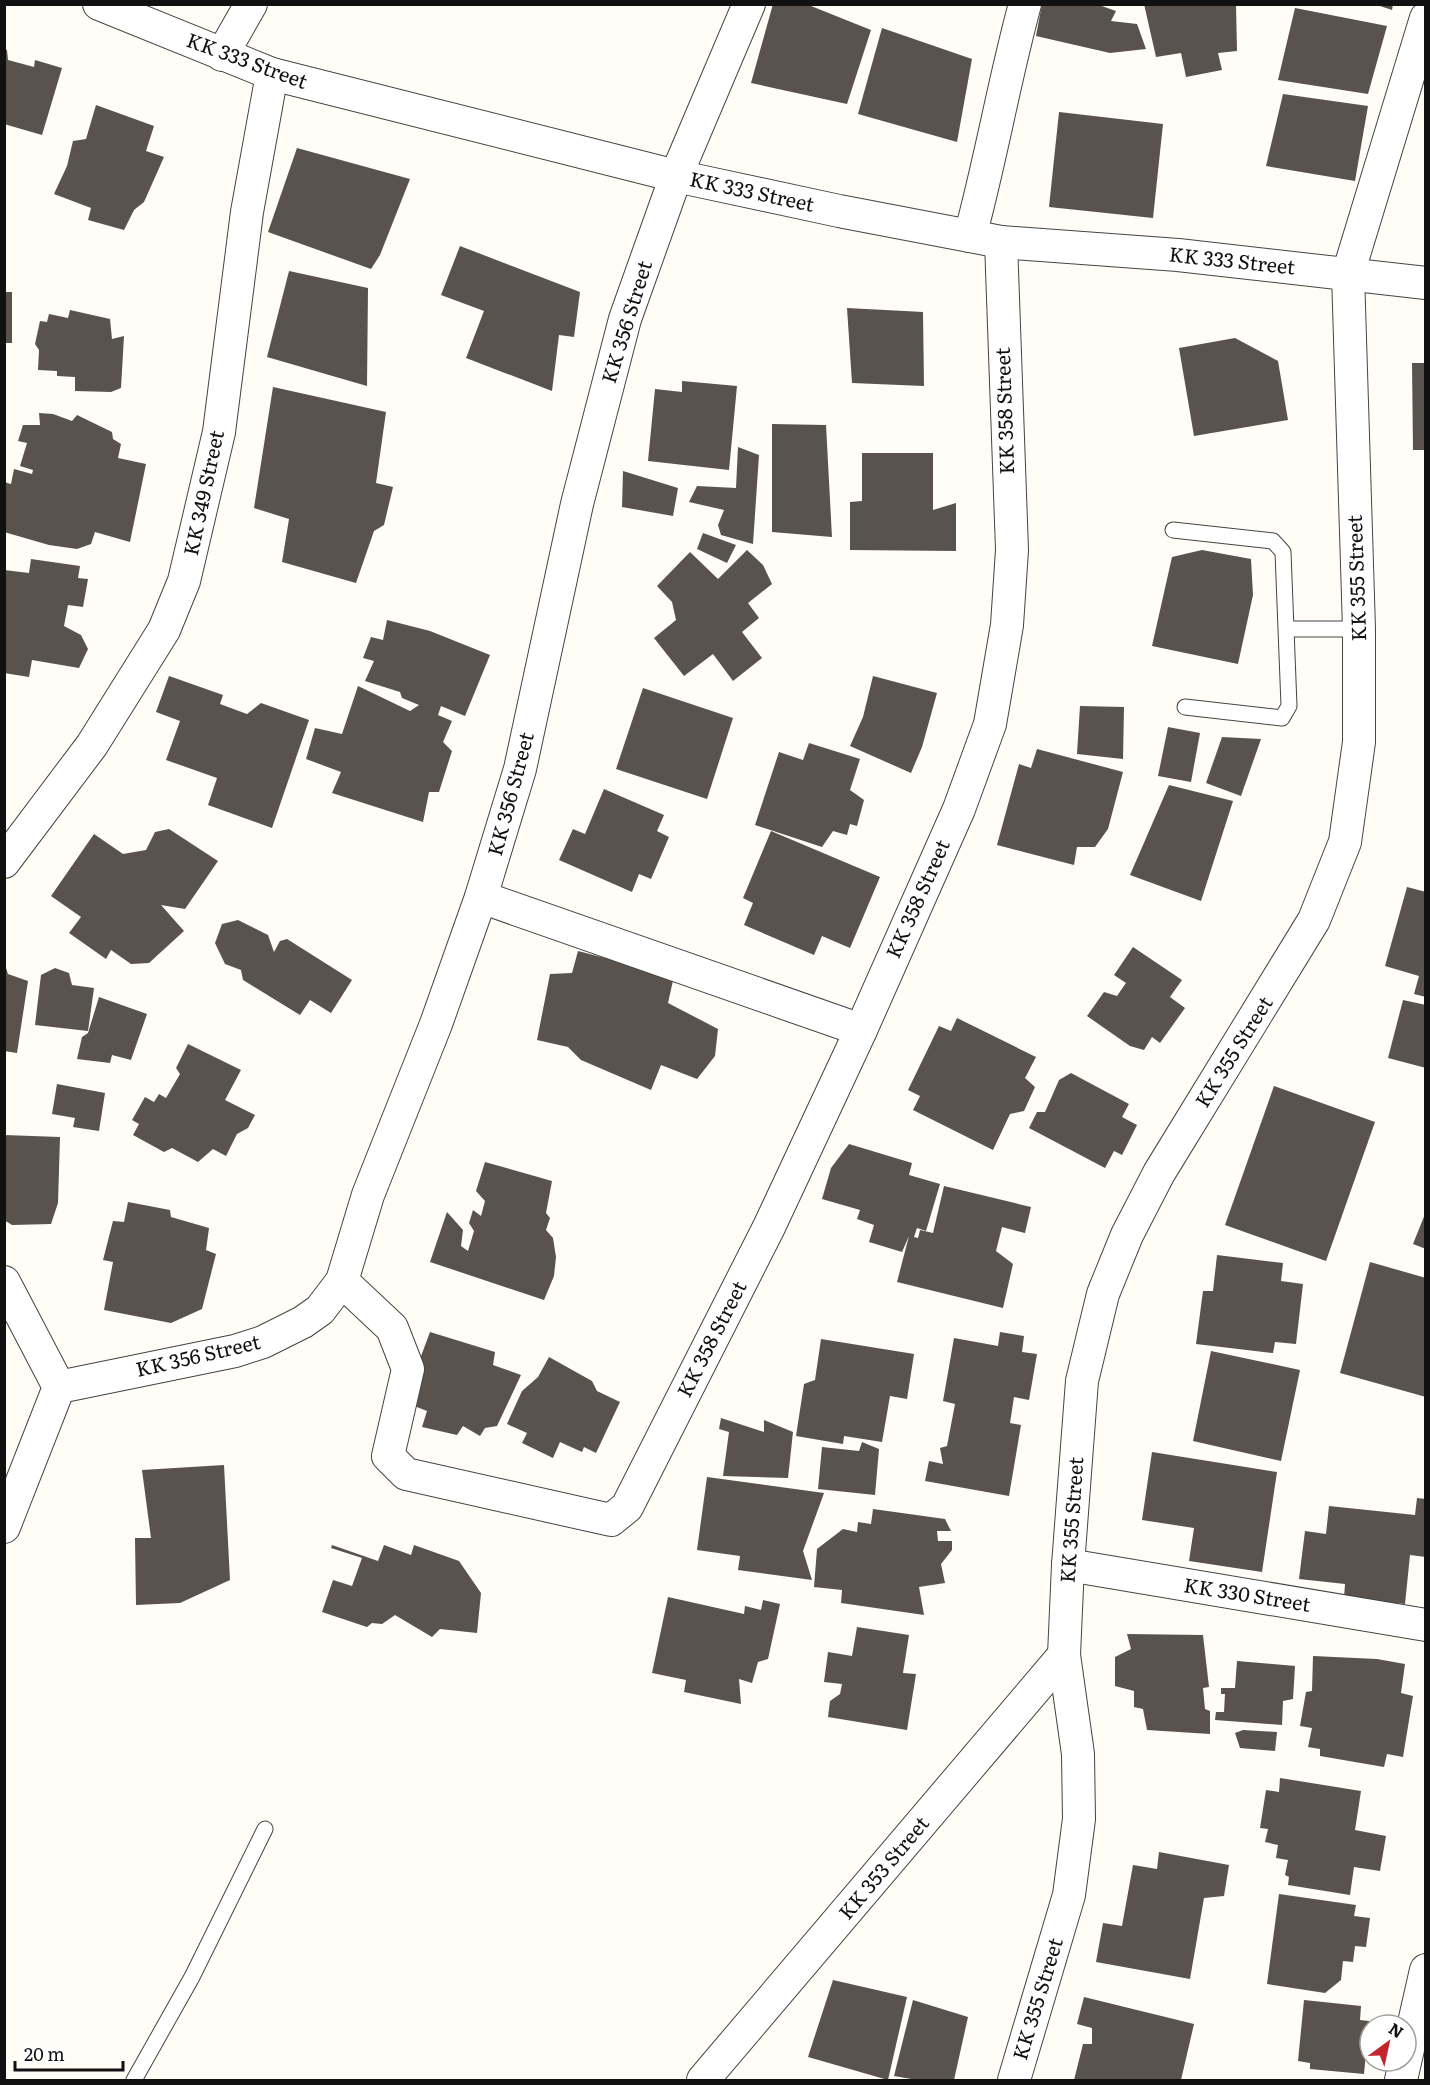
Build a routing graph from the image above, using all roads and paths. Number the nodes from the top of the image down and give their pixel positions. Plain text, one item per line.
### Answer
1 (99, 4) edge
2 (251, 4) edge
3 (749, 4) edge
4 (1025, 4) edge
5 (1425, 18) edge
6 (222, 55) junction
7 (272, 75) junction
8 (676, 176) junction
9 (970, 236) junction
10 (1001, 242) junction
11 (1348, 274) junction
12 (1425, 283) edge
13 (1173, 531) dead end
14 (1287, 629) junction
15 (1359, 629) junction
16 (1185, 707) dead end
17 (4, 862) edge
18 (480, 897) junction
19 (861, 1030) junction
20 (342, 1281) junction
21 (4, 1282) edge
22 (59, 1387) junction
23 (4, 1527) edge
24 (1068, 1565) junction
25 (1425, 1625) edge
26 (1064, 1655) junction
27 (265, 1829) dead end
28 (1425, 1970) edge
29 (134, 2080) edge
30 (703, 2080) edge
31 (1014, 2080) edge
32 (1401, 2080) edge

1 - 6 street, KK 333 Street
2 - 6 street
3 - 8 street, KK 356 Street
4 - 9 street
5 - 11 street, KK 355 Street
6 - 7 street, KK 333 Street
7 - 8 street, KK 333 Street
7 - 17 street, KK 349 Street
8 - 9 street, KK 333 Street
8 - 18 street, KK 356 Street
9 - 10 street, KK 333 Street
10 - 11 street, KK 333 Street
10 - 19 street, KK 358 Street
11 - 12 street, KK 333 Street
11 - 15 street, KK 355 Street
13 - 14 lane
14 - 15 lane
14 - 16 lane
15 - 24 street, KK 355 Street
18 - 19 street
18 - 20 street, KK 356 Street
19 - 20 street, KK 358 Street
20 - 22 street, KK 356 Street
21 - 22 street
22 - 23 street
24 - 25 street, KK 330 Street
24 - 26 street, KK 355 Street
26 - 30 street, KK 353 Street
26 - 31 street, KK 355 Street
27 - 29 lane
28 - 32 street

